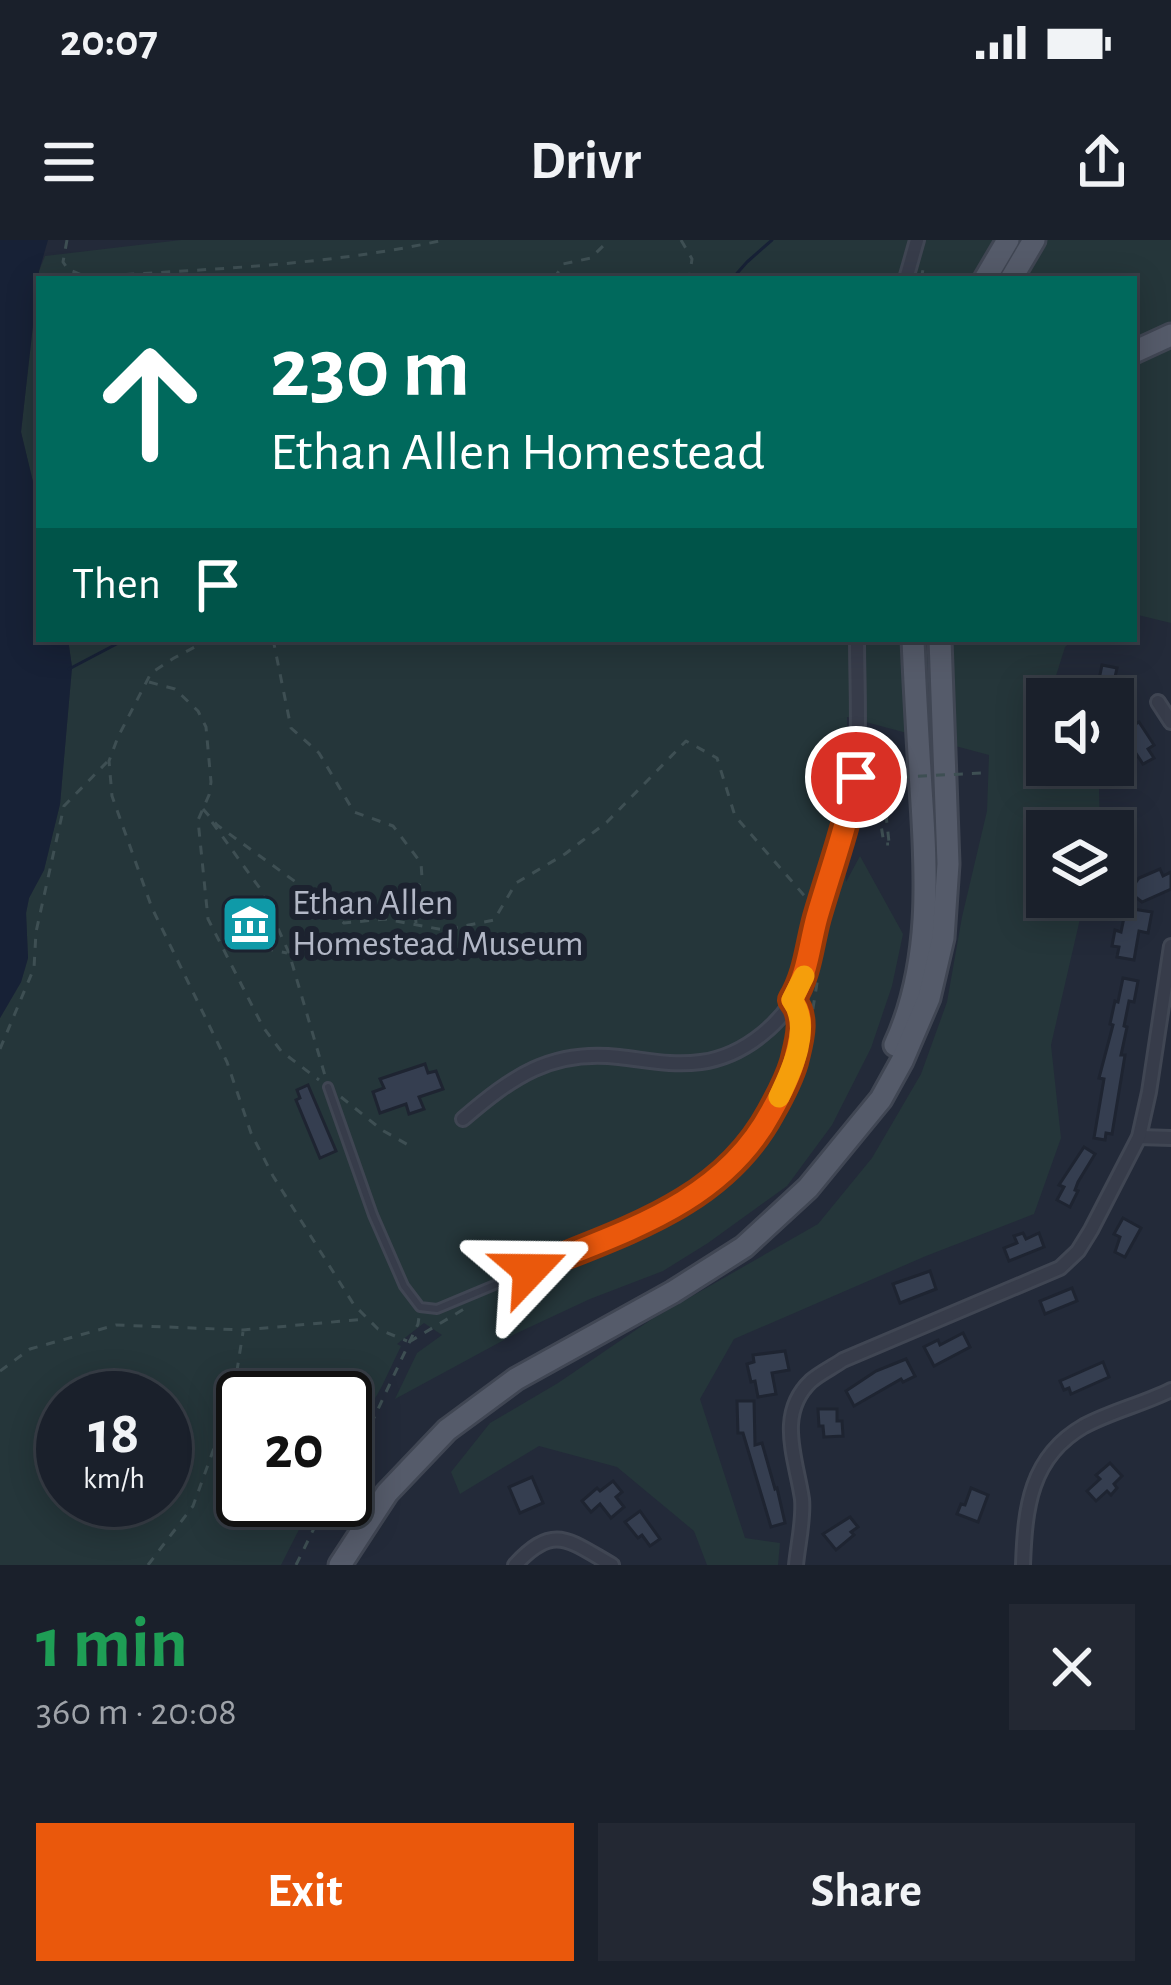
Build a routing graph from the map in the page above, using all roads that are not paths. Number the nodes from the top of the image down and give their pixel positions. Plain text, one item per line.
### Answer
1 (916, 240) edge
2 (1008, 240) edge
3 (1034, 240) edge
4 (907, 276) edge
5 (988, 276) edge
6 (1013, 276) edge
7 (1171, 335) edge
8 (1137, 351) edge
9 (857, 642) edge
10 (913, 642) edge
11 (940, 642) edge
12 (1158, 702) dead end
13 (1171, 722) edge
14 (1171, 946) edge
15 (792, 1000) junction
16 (328, 1087) road end
17 (464, 1119) dead end
18 (1138, 1138) junction
19 (1171, 1138) edge
20 (846, 1142) junction
21 (1171, 1390) edge
22 (340, 1565) edge
23 (515, 1565) edge
24 (612, 1565) edge
25 (796, 1565) edge
26 (1023, 1565) edge

1 - 4 street
2 - 5 main road
3 - 6 main road
7 - 8 main road
9 - 15 street
10 - 20 main road
11 - 20 main road
12 - 13 street
14 - 18 street
15 - 16 lane
15 - 17 street
18 - 19 street
18 - 25 street
20 - 22 main road
21 - 26 street
23 - 24 street

